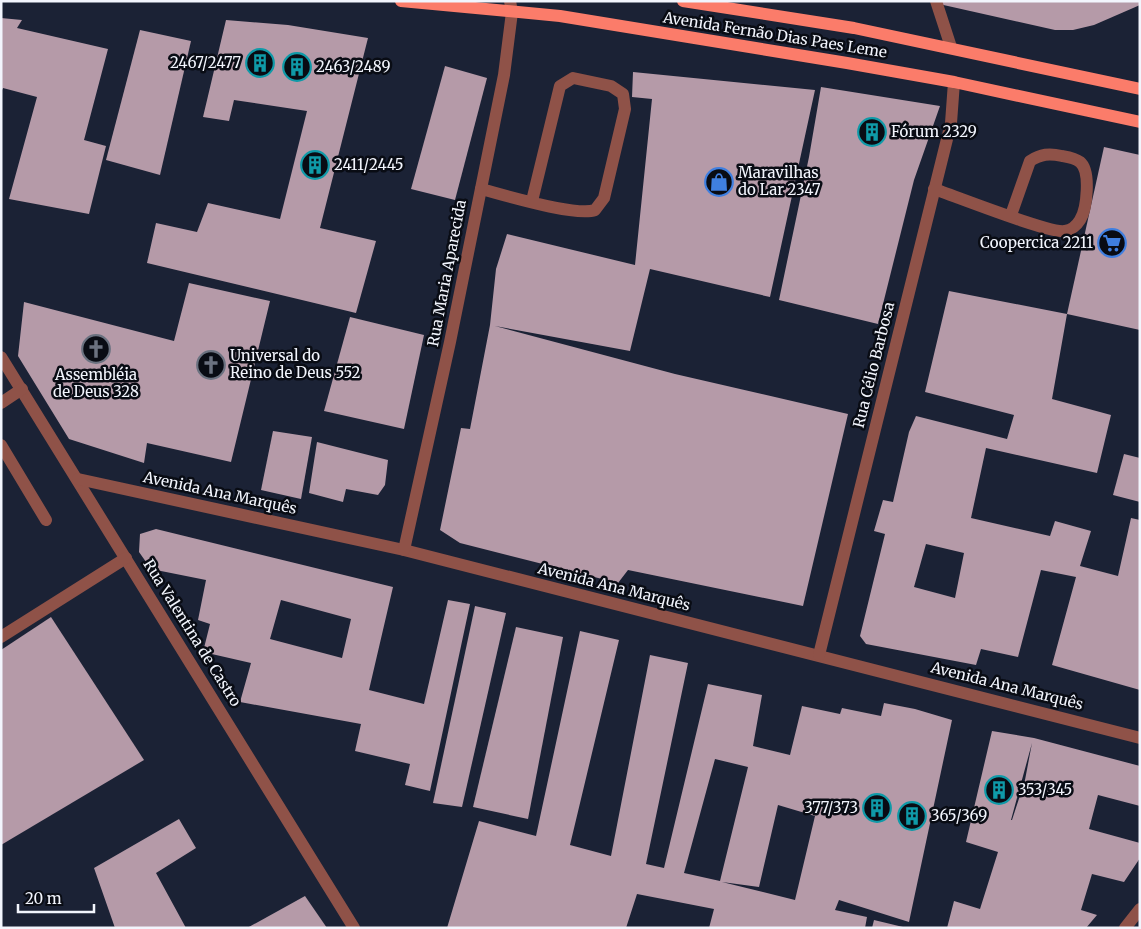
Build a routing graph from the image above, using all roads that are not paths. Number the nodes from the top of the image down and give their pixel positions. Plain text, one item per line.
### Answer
1 (401, 1) edge
2 (682, 1) edge
3 (936, 1) edge
4 (511, 6) edge
5 (951, 47) junction
6 (954, 82) junction
7 (1140, 89) edge
8 (1140, 122) edge
9 (934, 188) junction
10 (481, 189) junction
11 (532, 201) junction
12 (1011, 215) junction
13 (1, 357) edge
14 (22, 389) junction
15 (1, 403) edge
16 (1, 445) edge
17 (78, 479) junction
18 (46, 520) dead end
19 (404, 550) junction
20 (126, 558) junction
21 (1, 637) edge
22 (819, 655) junction
23 (1140, 738) edge
24 (1140, 909) edge
25 (354, 928) edge
26 (1125, 928) edge

1 - 4 main road, Avenida Fernão Dias Paes Leme
2 - 5 main road, Avenida Fernão Dias Paes Leme
3 - 5 street
4 - 6 main road, Avenida Fernão Dias Paes Leme
4 - 10 street, Rua Maria Aparecida
5 - 7 main road, Avenida Fernão Dias Paes Leme
6 - 8 main road, Avenida Fernão Dias Paes Leme
6 - 9 street, Rua Célio Barbosa
9 - 12 street
9 - 22 street, Rua Célio Barbosa
10 - 11 street
10 - 19 street, Rua Maria Aparecida
11 - 11 street
12 - 12 street
13 - 14 street, Rua Valentina de Castro
14 - 15 street
14 - 17 street, Rua Valentina de Castro
16 - 18 street
17 - 19 street, Avenida Ana Marquês
17 - 20 street, Rua Valentina de Castro
19 - 22 street, Avenida Ana Marquês
20 - 21 street
20 - 25 street, Rua Valentina de Castro
22 - 23 street, Avenida Ana Marquês
24 - 26 street

